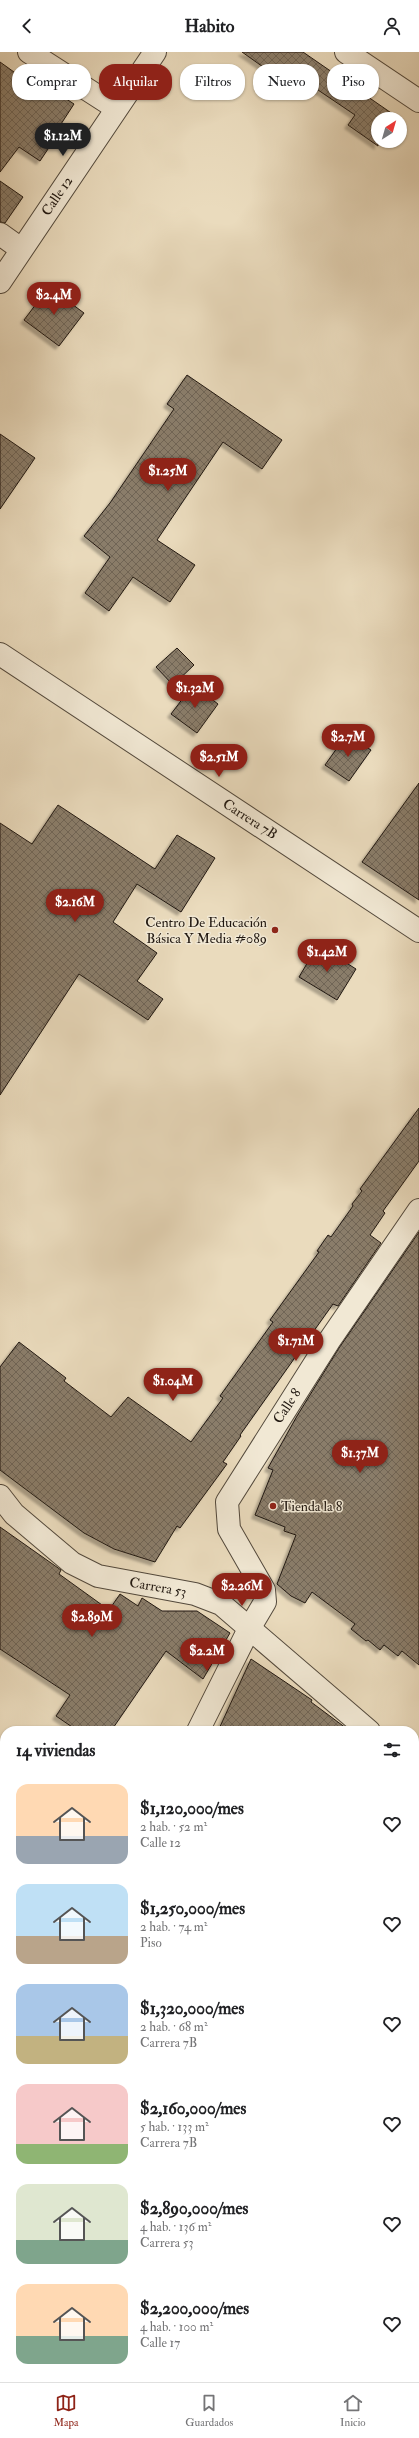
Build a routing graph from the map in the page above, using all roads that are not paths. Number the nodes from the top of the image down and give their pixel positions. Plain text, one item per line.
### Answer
1 (29, 52) edge
2 (155, 52) edge
3 (346, 52) edge
4 (419, 101) edge
5 (116, 108) junction
6 (0, 234) edge
7 (21, 249) junction
8 (0, 282) edge
9 (0, 654) edge
10 (419, 931) edge
11 (419, 1210) edge
12 (0, 1496) edge
13 (249, 1629) junction
14 (200, 1726) edge
15 (363, 1726) edge

1 - 5 street
2 - 5 street, Calle 12
3 - 4 street
5 - 7 street, Calle 12
6 - 7 street
7 - 8 street, Calle 12
9 - 10 street, Carrera 7B
11 - 13 street, Calle 8
12 - 13 street, Carrera 53
13 - 14 street
13 - 15 street, Carrera 53

